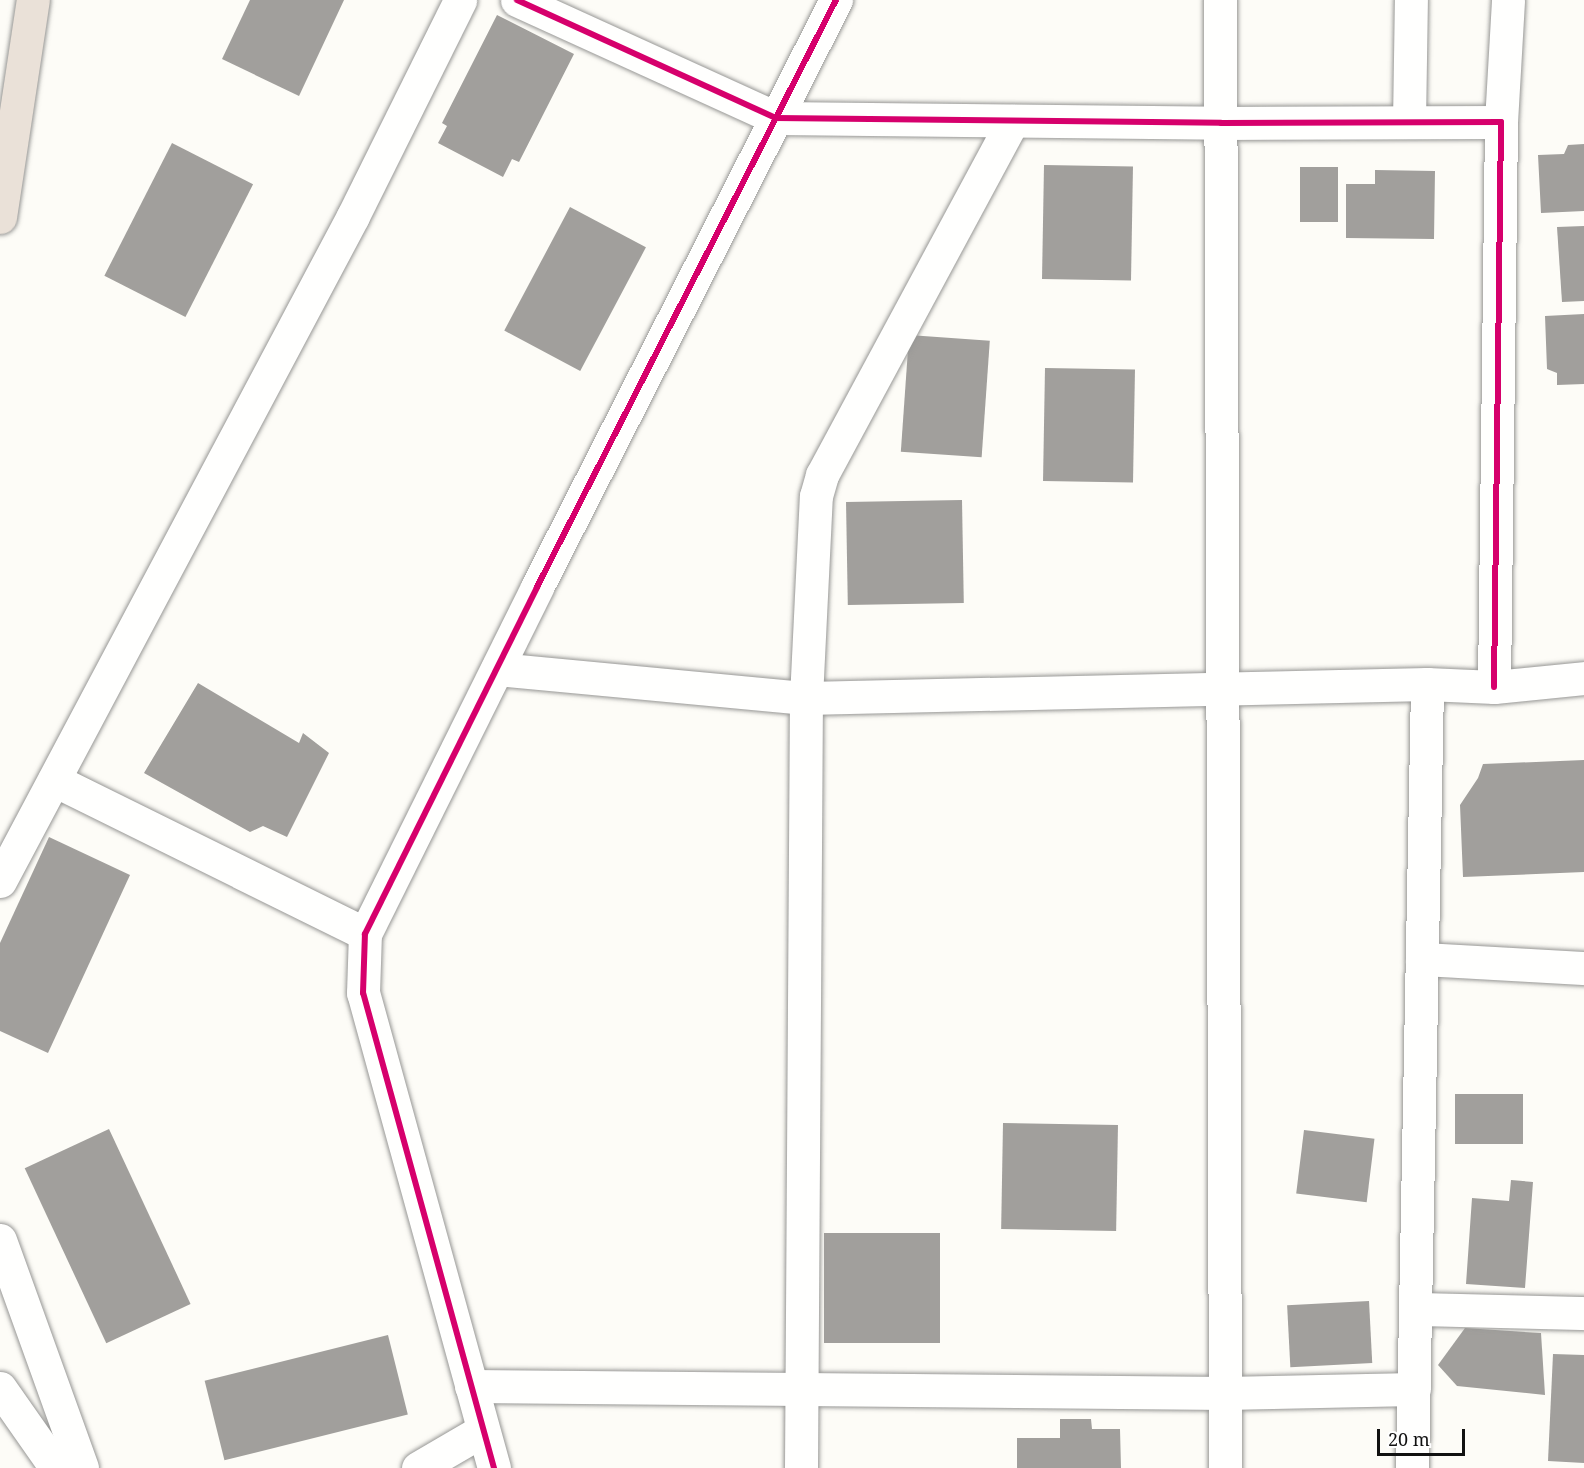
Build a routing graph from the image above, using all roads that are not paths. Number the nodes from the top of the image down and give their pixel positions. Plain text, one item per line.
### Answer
1 (33, 0) edge
2 (460, 0) edge
3 (516, 0) edge
4 (836, 0) edge
5 (1220, 0) edge
6 (1411, 0) edge
7 (1508, 0) edge
8 (776, 118) junction
9 (1013, 121) junction
10 (1408, 122) junction
11 (1501, 122) junction
12 (1221, 123) junction
13 (0, 217) edge
14 (496, 669) junction
15 (1584, 678) edge
16 (1427, 684) junction
17 (1494, 687) junction
18 (1224, 689) junction
19 (806, 698) junction
20 (54, 780) junction
21 (0, 881) edge
22 (365, 934) junction
23 (1422, 959) junction
24 (1584, 968) edge
25 (0, 1240) edge
26 (1416, 1309) junction
27 (1584, 1313) edge
28 (471, 1386) junction
29 (0, 1388) edge
30 (803, 1389) junction
31 (1414, 1389) junction
32 (1225, 1393) junction
33 (483, 1430) junction
34 (56, 1468) edge
35 (82, 1468) edge
36 (417, 1468) edge
37 (494, 1468) edge
38 (801, 1468) edge
39 (1225, 1468) edge
40 (1412, 1468) edge

1 - 13 highway
2 - 20 street
3 - 8 street
4 - 8 street
5 - 12 street
6 - 10 street
7 - 11 street
8 - 9 street
8 - 14 street
9 - 12 street
9 - 19 street
10 - 11 street
10 - 12 street
11 - 17 street
12 - 18 street
14 - 19 street
14 - 22 street
15 - 17 street
16 - 17 street
16 - 18 street
16 - 23 street
18 - 19 street
18 - 32 street
19 - 30 street
20 - 21 street
20 - 22 street
22 - 28 street
23 - 24 street
23 - 26 street
25 - 35 street
26 - 27 street
26 - 31 street
28 - 30 street
28 - 33 street
29 - 34 street
30 - 32 street
30 - 38 street
31 - 32 street
31 - 40 street
32 - 39 street
33 - 36 street
33 - 37 street

